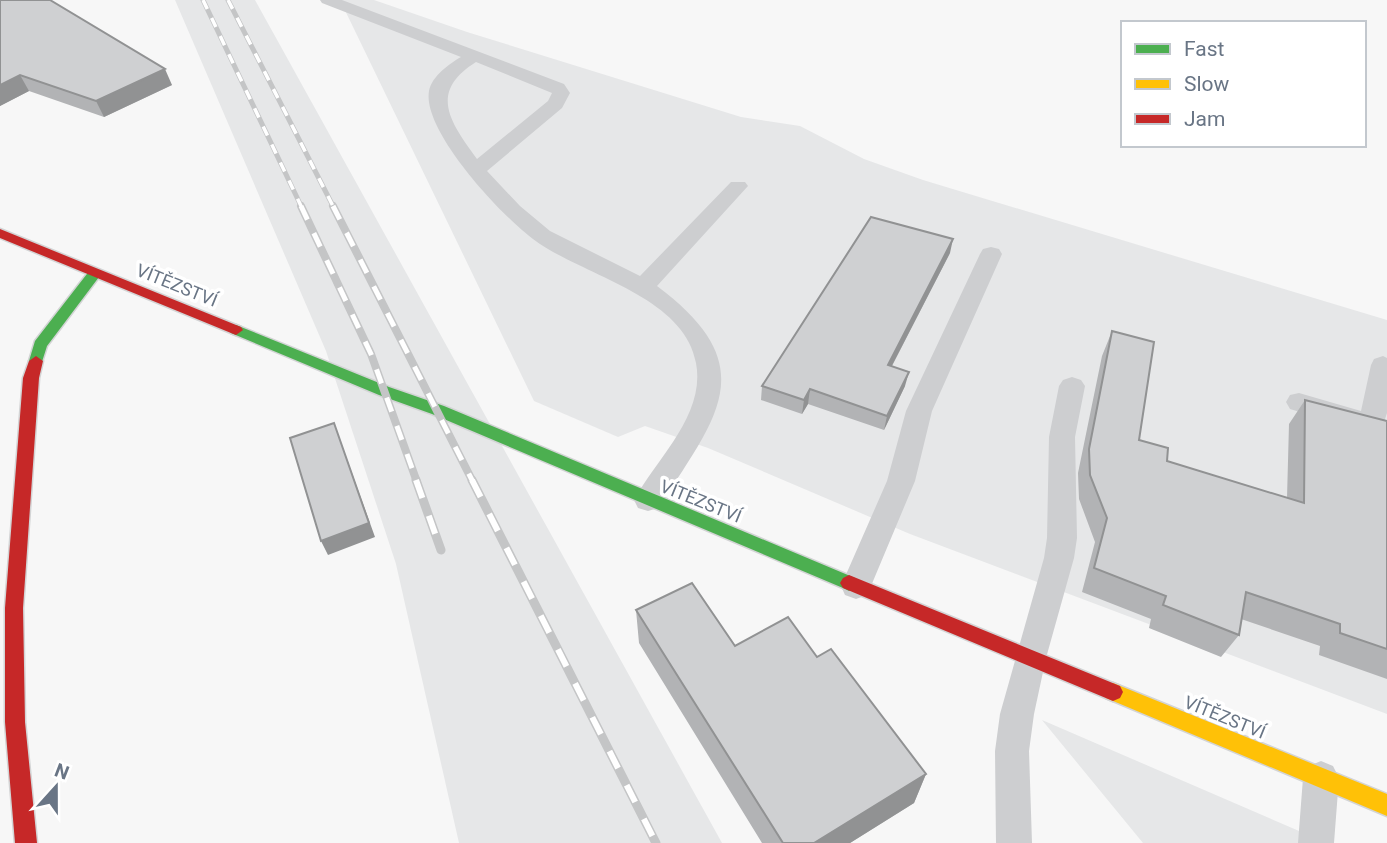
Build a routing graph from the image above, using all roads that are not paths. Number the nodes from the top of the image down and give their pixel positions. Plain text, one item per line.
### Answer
1 (328, 0) edge
2 (476, 55) junction
3 (477, 169) junction
4 (738, 186) dead end
5 (0, 233) edge
6 (991, 254) dead end
7 (95, 273) junction
8 (643, 287) junction
9 (1383, 365) dead end
10 (1072, 386) dead end
11 (1298, 402) dead end
12 (1379, 426) edge
13 (648, 500) junction
14 (856, 586) junction
15 (1030, 657) junction
16 (1321, 778) junction
17 (1387, 805) edge
18 (26, 843) edge
19 (1014, 843) edge
20 (1316, 843) edge

1 - 2 lane
2 - 3 lane
2 - 3 lane
3 - 8 lane
4 - 8 lane
5 - 7 main road, VÍTĚZSTVÍ
6 - 14 lane
7 - 13 main road, VÍTĚZSTVÍ
7 - 18 main road
8 - 13 lane
9 - 12 lane
10 - 15 lane
11 - 12 lane
13 - 14 main road, VÍTĚZSTVÍ
14 - 15 main road, VÍTĚZSTVÍ
15 - 16 main road, VÍTĚZSTVÍ
15 - 19 lane
16 - 17 main road, VÍTĚZSTVÍ
16 - 20 lane

